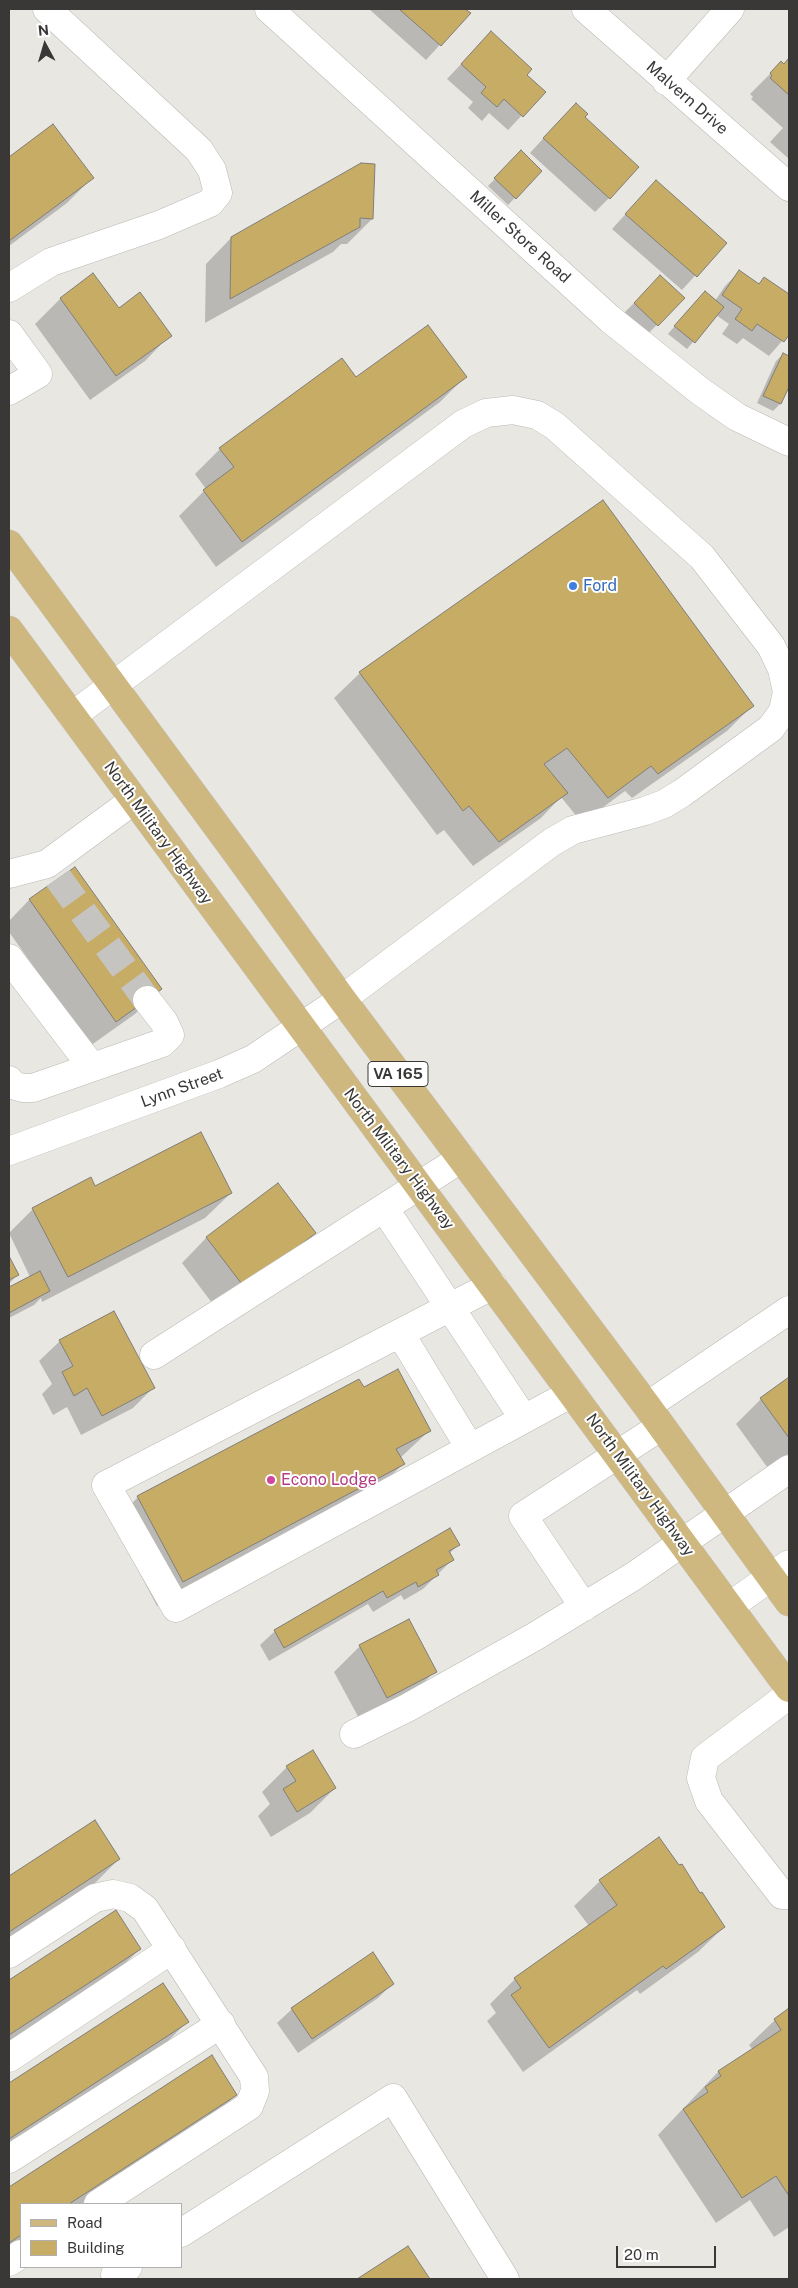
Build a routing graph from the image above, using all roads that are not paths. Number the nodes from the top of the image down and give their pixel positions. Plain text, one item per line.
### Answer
1 (47, 9) edge
2 (269, 9) edge
3 (586, 9) edge
4 (730, 9) edge
5 (666, 81) junction
6 (789, 187) edge
7 (9, 288) edge
8 (9, 334) edge
9 (9, 391) edge
10 (789, 442) edge
11 (9, 544) edge
12 (9, 630) edge
13 (114, 686) junction
14 (72, 716) junction
15 (134, 800) junction
16 (9, 874) edge
17 (9, 958) edge
18 (342, 999) junction
19 (147, 1000) tunnel mouth
20 (301, 1029) junction
21 (92, 1067) junction
22 (9, 1080) edge
23 (9, 1151) edge
24 (462, 1158) junction
25 (419, 1185) junction
26 (384, 1208) junction
27 (493, 1285) junction
28 (451, 1308) junction
29 (789, 1310) edge
30 (400, 1334) junction
31 (154, 1355) dead end
32 (572, 1393) junction
33 (654, 1417) junction
34 (524, 1419) junction
35 (470, 1448) junction
36 (616, 1454) junction
37 (789, 1469) edge
38 (724, 1514) junction
39 (683, 1543) junction
40 (780, 1570) edge
41 (789, 1602) edge
42 (730, 1606) junction
43 (584, 1607) junction
44 (789, 1688) edge
45 (789, 1695) edge
46 (354, 1734) dead end
47 (789, 1896) edge
48 (172, 1949) junction
49 (9, 1954) edge
50 (221, 2024) junction
51 (9, 2058) edge
52 (9, 2159) edge
53 (100, 2203) edge
54 (182, 2232) edge
55 (20, 2255) edge
56 (9, 2262) edge
57 (126, 2268) edge
58 (118, 2279) edge
59 (505, 2279) edge

1 - 7 street
2 - 10 street, Miller Store Road
3 - 5 street, Malvern Drive
4 - 5 street
5 - 6 street, Malvern Drive
8 - 9 street
11 - 13 main road, VA 165
12 - 14 main road, North Military Highway / VA 165
13 - 14 street, Lynn Street
13 - 18 main road, VA 165
13 - 18 street, Lynn Street
14 - 15 main road, North Military Highway / VA 165
15 - 16 street
15 - 20 main road, North Military Highway / VA 165
17 - 21 street
18 - 20 street, Lynn Street
18 - 24 main road, VA 165
19 - 21 street
20 - 23 street, Lynn Street
20 - 25 main road, North Military Highway / VA 165
21 - 22 street
24 - 25 street
24 - 33 main road, VA 165
25 - 26 street
25 - 27 main road, North Military Highway / VA 165
26 - 28 street
26 - 31 street
27 - 28 street
27 - 32 main road, North Military Highway / VA 165
28 - 30 street
28 - 34 street
29 - 33 street
30 - 35 street
30 - 35 street
32 - 34 street
32 - 36 main road, North Military Highway / VA 165
33 - 36 street
33 - 38 main road, VA 165
34 - 35 street
36 - 39 main road, North Military Highway / VA 165
36 - 43 street
37 - 38 street
38 - 39 street
38 - 40 main road, VA 165
39 - 42 main road, North Military Highway / VA 165
39 - 43 street
40 - 41 main road, VA 165
40 - 42 street
42 - 44 main road, North Military Highway / VA 165
43 - 46 street
45 - 47 street
48 - 49 street
48 - 50 street
48 - 51 street
50 - 52 street
50 - 53 street
54 - 59 street
55 - 56 street
57 - 58 street

